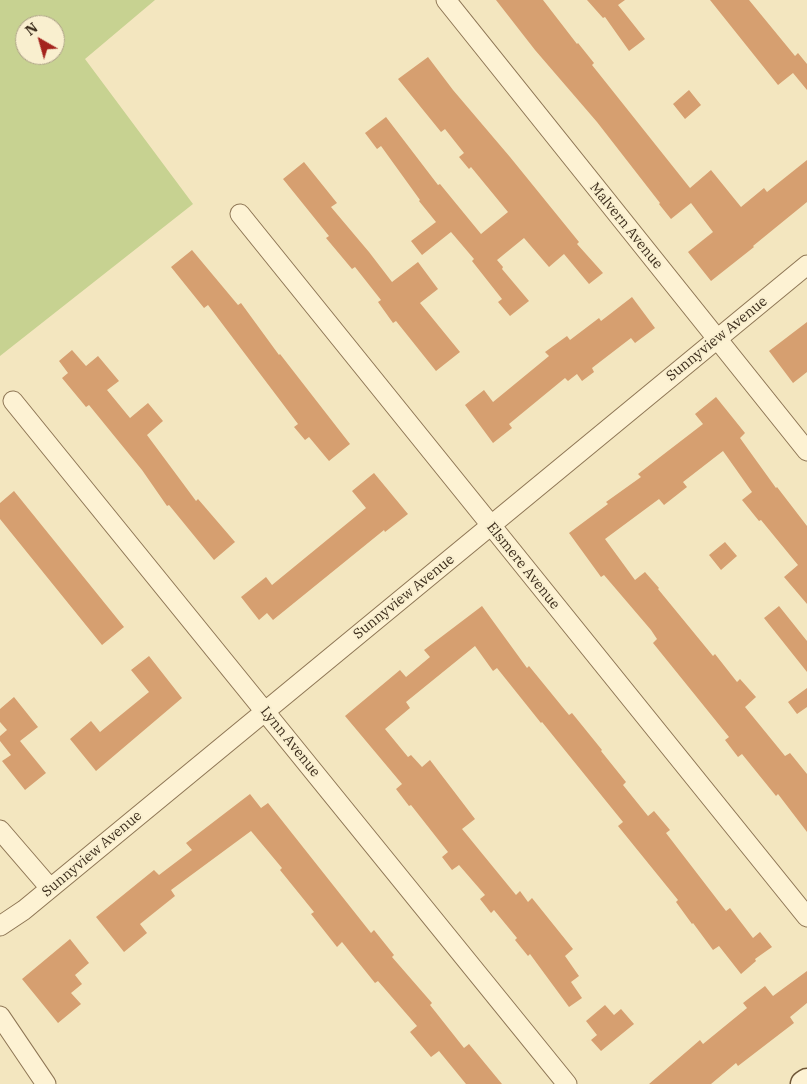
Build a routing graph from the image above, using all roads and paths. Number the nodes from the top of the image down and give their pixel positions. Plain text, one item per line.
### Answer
1 (446, 0) edge
2 (240, 214) dead end
3 (807, 265) edge
4 (717, 338) junction
5 (12, 401) dead end
6 (807, 451) edge
7 (491, 525) junction
8 (265, 711) junction
9 (0, 830) edge
10 (50, 888) junction
11 (807, 917) edge
12 (0, 926) edge
13 (0, 1016) edge
14 (46, 1084) edge
15 (567, 1084) edge

1 - 4 street, Malvern Avenue
2 - 7 street, Elsmere Avenue
3 - 4 street, Sunnyview Avenue
4 - 6 street, Malvern Avenue
4 - 7 street, Sunnyview Avenue
5 - 8 street, Lynn Avenue
7 - 8 street, Sunnyview Avenue
7 - 11 street, Elsmere Avenue
8 - 10 street, Sunnyview Avenue
8 - 15 street, Lynn Avenue
9 - 10 street
10 - 12 street, Sunnyview Avenue
13 - 14 street

